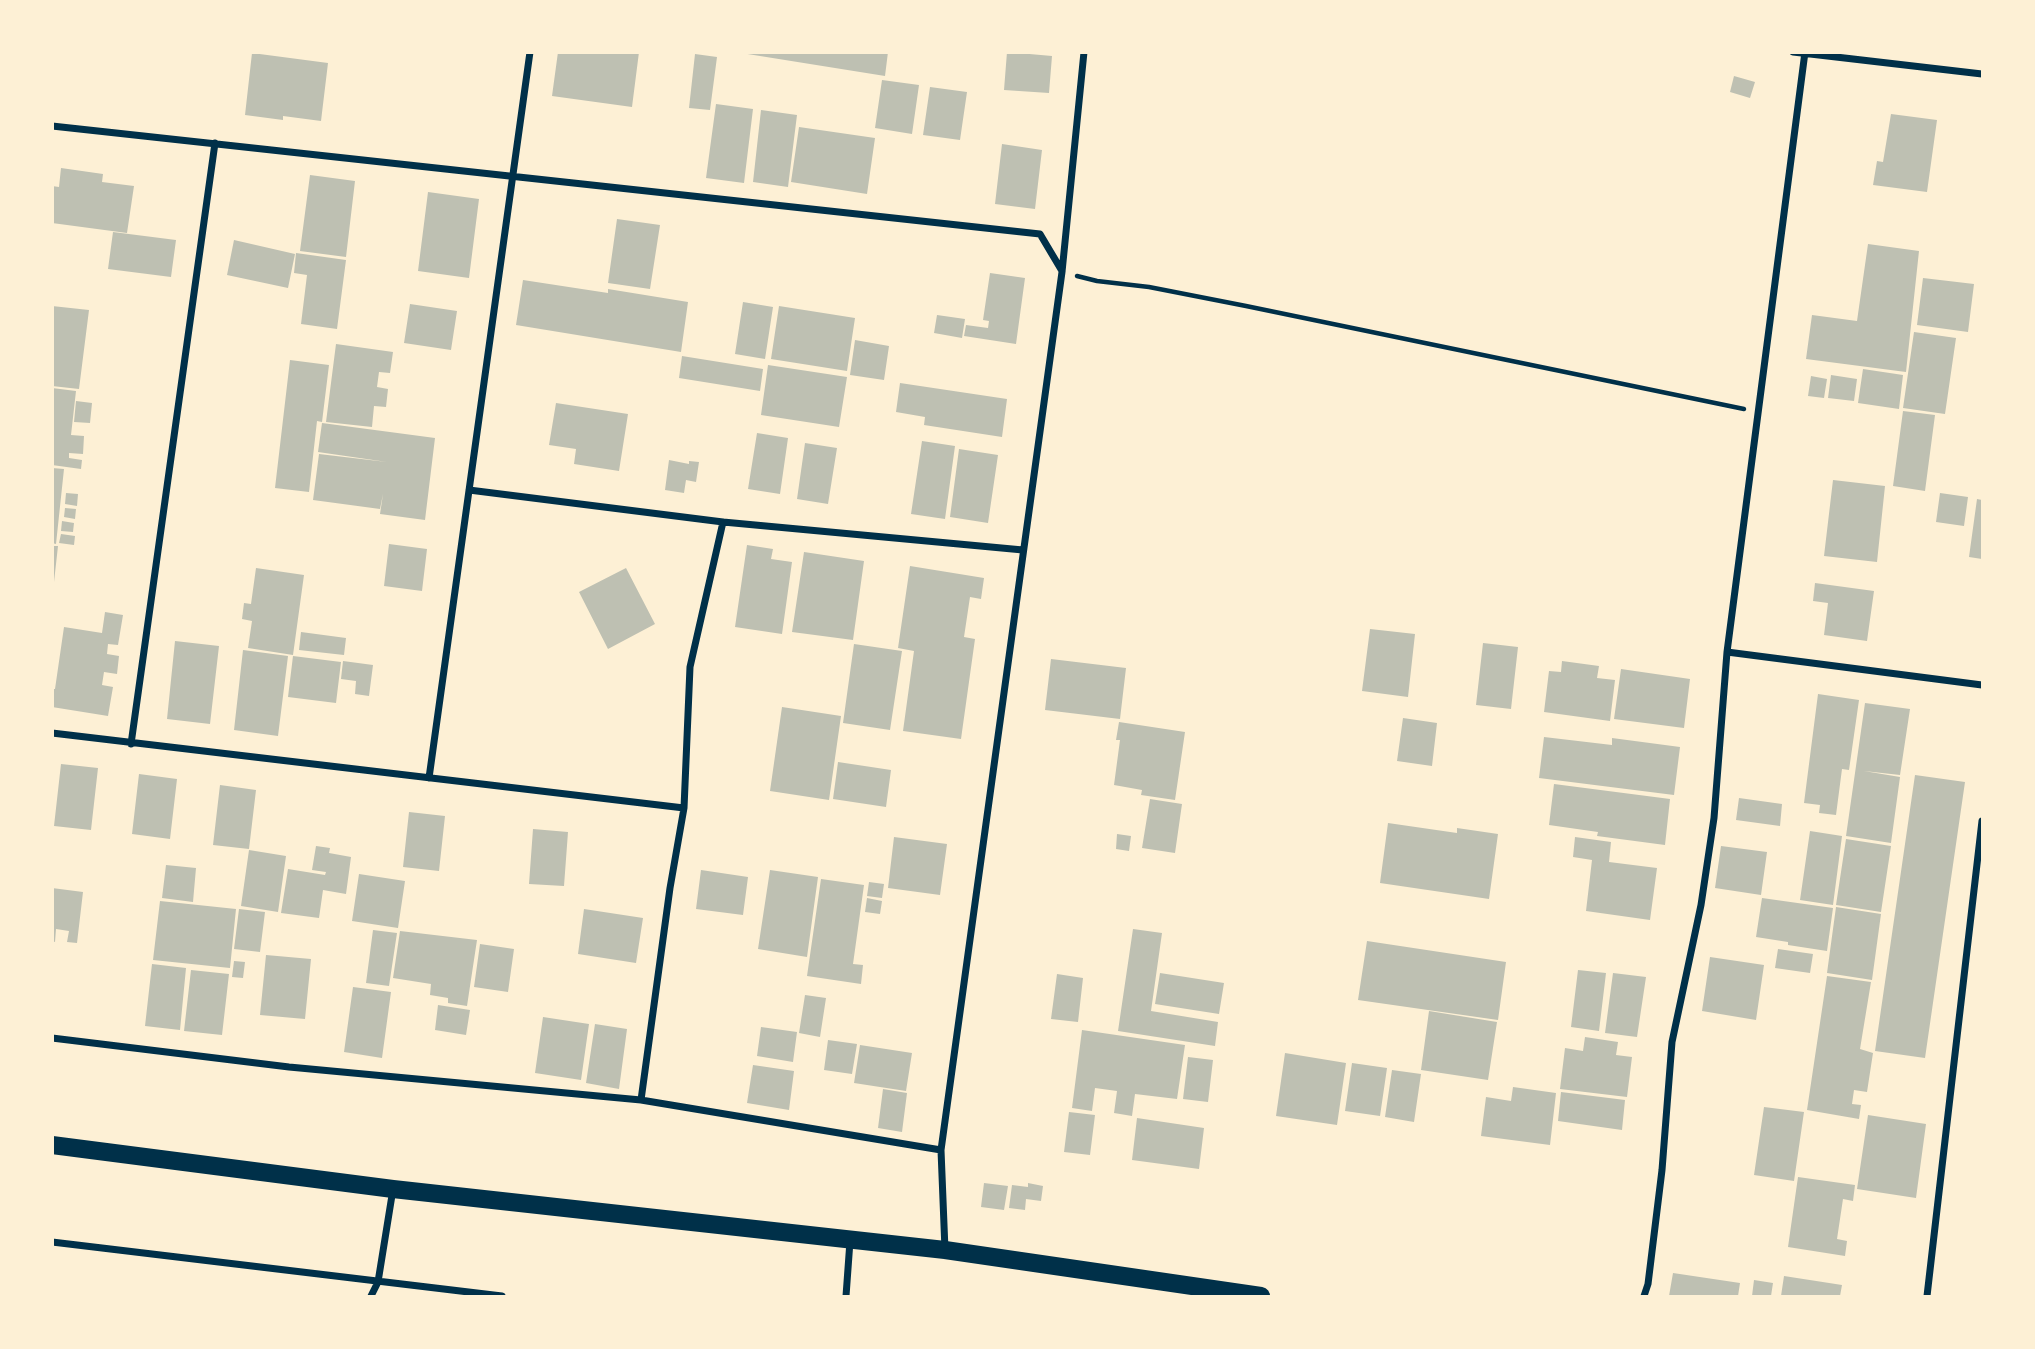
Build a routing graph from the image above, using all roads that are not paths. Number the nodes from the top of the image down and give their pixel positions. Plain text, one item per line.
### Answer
1 (530, 52) edge
2 (1084, 52) edge
3 (1793, 52) edge
4 (1805, 53) edge
5 (1983, 74) edge
6 (52, 126) edge
7 (215, 144) junction
8 (513, 176) junction
9 (1062, 272) junction
10 (469, 489) junction
11 (723, 522) junction
12 (1023, 551) junction
13 (1727, 652) junction
14 (1983, 685) edge
15 (52, 733) edge
16 (131, 744) junction
17 (429, 778) junction
18 (684, 808) junction
19 (1983, 821) edge
20 (52, 1038) edge
21 (641, 1100) junction
22 (52, 1145) edge
23 (942, 1150) junction
24 (393, 1188) junction
25 (850, 1239) junction
26 (52, 1242) edge
27 (945, 1251) junction
28 (378, 1282) junction
29 (372, 1297) edge
30 (502, 1297) edge
31 (846, 1297) edge
32 (1261, 1297) edge
33 (1644, 1297) edge
34 (1927, 1297) edge

1 - 8 street
2 - 9 street
3 - 4 street
4 - 5 street
4 - 13 street
6 - 7 street
7 - 8 street
7 - 16 street
8 - 9 street
8 - 10 street
9 - 12 street
10 - 11 street
10 - 17 street
11 - 12 street
11 - 18 street
12 - 23 street
13 - 14 street
13 - 33 street
15 - 16 street
16 - 17 street
17 - 18 street
18 - 21 street
19 - 34 street
20 - 21 street
21 - 23 street
22 - 24 main road
23 - 27 street
24 - 25 main road
24 - 28 street
25 - 27 main road
25 - 31 street
26 - 28 street
27 - 32 main road
28 - 29 street
28 - 30 street

